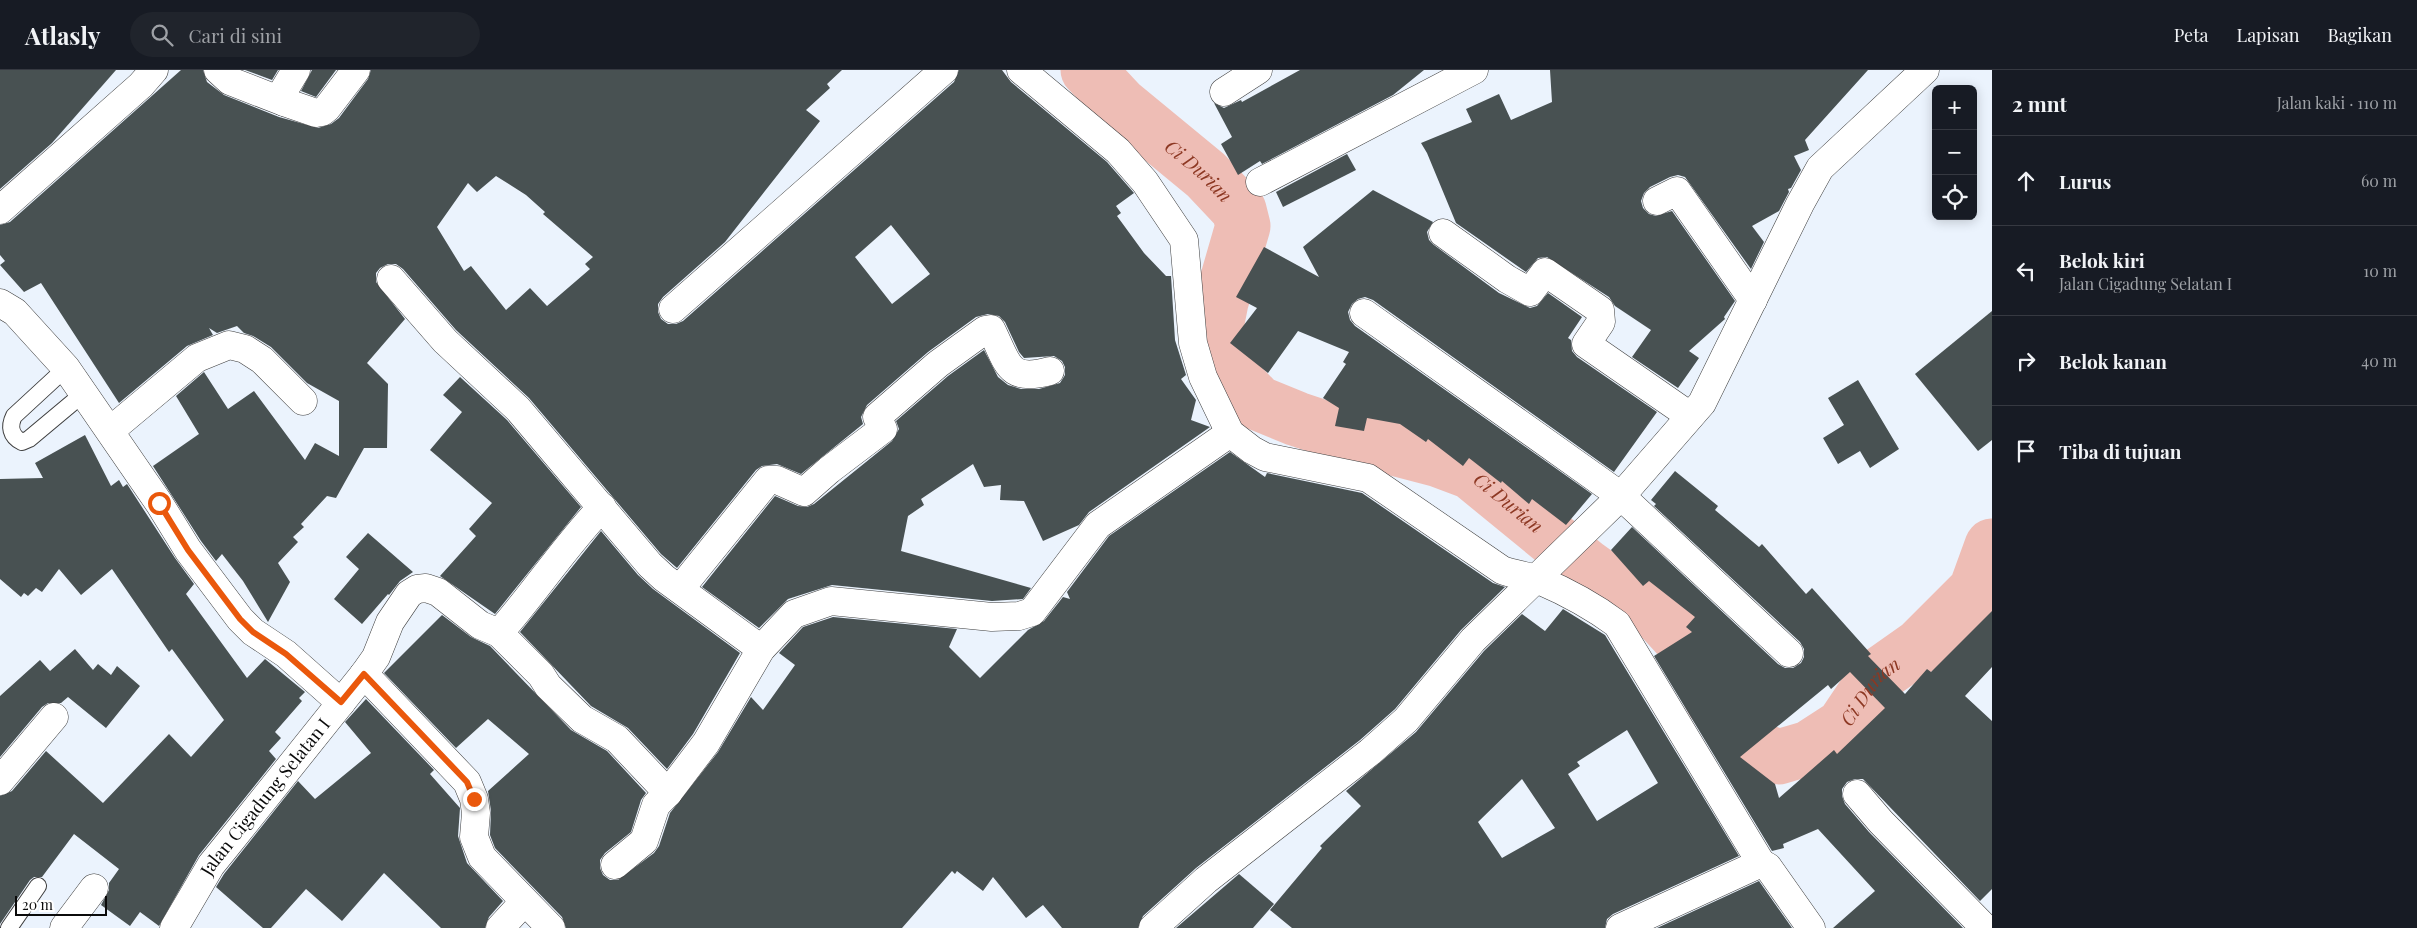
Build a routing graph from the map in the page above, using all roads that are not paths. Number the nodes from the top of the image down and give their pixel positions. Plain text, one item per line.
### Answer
1 (154, 70) edge
2 (218, 70) edge
3 (296, 70) edge
4 (356, 70) edge
5 (944, 70) edge
6 (1021, 70) edge
7 (1258, 70) edge
8 (1474, 70) edge
9 (1925, 70) edge
10 (1224, 92) dead end
11 (284, 102) junction
12 (1260, 182) dead end
13 (1656, 201) dead end
14 (0, 210) edge
15 (1443, 233) dead end
16 (391, 279) dead end
17 (1753, 300) junction
18 (0, 303) edge
19 (674, 309) dead end
20 (1364, 313) dead end
21 (66, 368) junction
22 (1050, 371) dead end
23 (84, 394) junction
24 (304, 401) dead end
25 (1690, 416) junction
26 (111, 430) junction
27 (1230, 433) junction
28 (1621, 496) junction
29 (602, 507) junction
30 (1540, 577) junction
31 (680, 589) junction
32 (499, 633) junction
33 (761, 649) junction
34 (1789, 653) dead end
35 (364, 674) junction
36 (341, 702) junction
37 (54, 717) dead end
38 (0, 781) edge
39 (668, 793) junction
40 (1857, 794) dead end
41 (1760, 864) junction
42 (615, 865) dead end
43 (38, 886) dead end
44 (94, 888) dead end
45 (524, 902) junction
46 (1986, 924) edge
47 (9, 928) edge
48 (64, 928) edge
49 (174, 928) edge
50 (500, 928) edge
51 (551, 928) edge
52 (1153, 928) edge
53 (1620, 928) edge
54 (1811, 928) edge

1 - 14 street
2 - 11 street
3 - 11 street
4 - 11 street
5 - 19 street
6 - 27 street
7 - 10 street
8 - 12 street
9 - 17 street
13 - 17 street
15 - 25 street
16 - 29 street
17 - 25 street
18 - 21 street
20 - 28 street
21 - 23 street
21 - 23 lane
22 - 31 street
23 - 26 street
24 - 26 street
25 - 28 street
26 - 36 street
27 - 30 street
27 - 33 street
28 - 30 street
28 - 34 street
29 - 31 street
29 - 32 street
30 - 41 street
30 - 52 street
31 - 33 street
32 - 35 street, Jalan Cigadung Selatan I
32 - 39 street
33 - 39 street
35 - 36 street, Jalan Cigadung Selatan I
35 - 45 street
36 - 49 street, Jalan Cigadung Selatan I
37 - 38 street
39 - 42 street
40 - 46 street
41 - 53 street
41 - 54 street
43 - 47 lane
44 - 48 street
45 - 50 street
45 - 51 street

